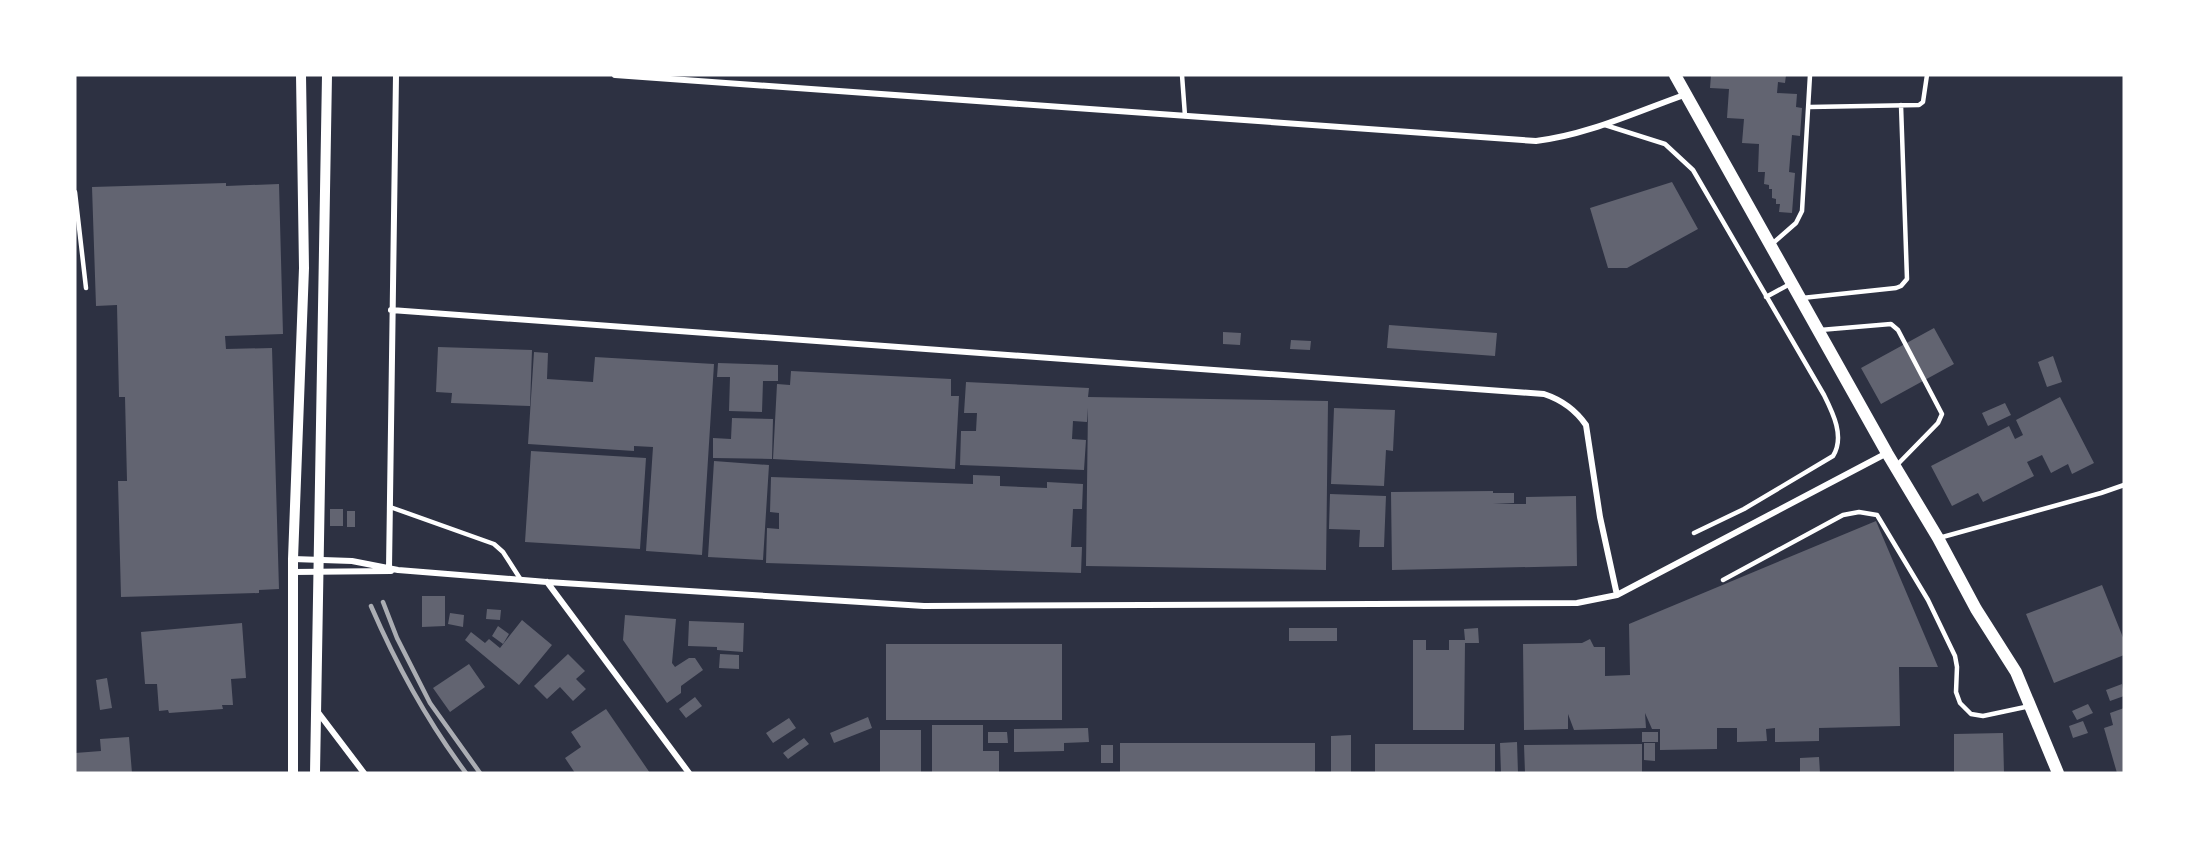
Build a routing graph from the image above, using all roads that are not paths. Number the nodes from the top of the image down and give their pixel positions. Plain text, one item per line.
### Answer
1 (301, 75) edge
2 (327, 75) edge
3 (396, 75) edge
4 (615, 75) edge
5 (1182, 75) edge
6 (1675, 75) edge
7 (1810, 75) edge
8 (1927, 75) edge
9 (1687, 94) junction
10 (1900, 105) junction
11 (1810, 107) junction
12 (1185, 116) junction
13 (1603, 124) junction
14 (75, 192) edge
15 (1770, 245) junction
16 (1791, 283) junction
17 (86, 288) dead end
18 (1766, 297) junction
19 (1800, 298) junction
20 (391, 310) junction
21 (302, 325) junction
22 (322, 326) junction
23 (1818, 330) junction
24 (1887, 453) junction
25 (1895, 467) junction
26 (2124, 485) edge
27 (390, 507) junction
28 (1694, 533) dead end
29 (1938, 538) junction
30 (292, 559) junction
31 (318, 560) junction
32 (389, 569) junction
33 (292, 572) junction
34 (318, 572) junction
35 (521, 580) junction
36 (1723, 580) dead end
37 (547, 582) junction
38 (1617, 595) junction
39 (2030, 706) junction
40 (315, 708) junction
41 (292, 773) edge
42 (315, 773) edge
43 (364, 773) edge
44 (689, 773) edge
45 (2058, 773) edge

1 - 21 street
2 - 22 street
3 - 20 street
4 - 12 street
5 - 12 lane
6 - 9 main road
7 - 11 lane
8 - 10 lane
9 - 13 street
9 - 15 main road
10 - 11 lane
10 - 19 lane
11 - 15 lane
12 - 13 street
13 - 18 lane
14 - 17 lane
15 - 16 main road
16 - 18 lane
16 - 19 main road
18 - 28 lane
19 - 23 main road
20 - 27 street
20 - 38 street
21 - 22 street
21 - 30 street
22 - 31 street
23 - 24 main road
23 - 25 lane
24 - 25 main road
24 - 38 street
25 - 29 main road
26 - 29 lane
27 - 32 street
27 - 35 lane
29 - 39 main road
30 - 31 street
30 - 33 street
31 - 32 street
31 - 34 street
32 - 34 street
32 - 35 street
33 - 34 street
33 - 41 street
34 - 40 street
35 - 37 street
36 - 39 lane
37 - 38 street
37 - 44 street
39 - 45 main road
40 - 42 street
40 - 43 street

